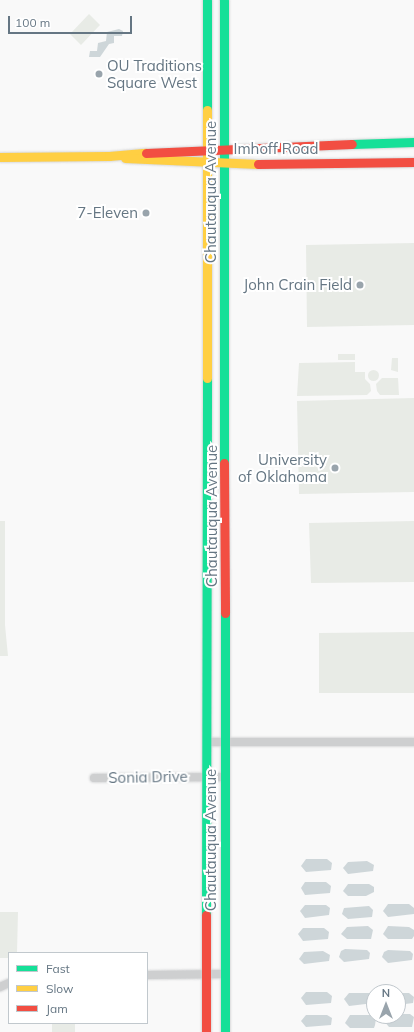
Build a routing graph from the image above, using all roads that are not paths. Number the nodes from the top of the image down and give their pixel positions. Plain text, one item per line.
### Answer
1 (207, 0) edge
2 (224, 0) edge
3 (414, 142) edge
4 (224, 148) junction
5 (207, 149) junction
6 (109, 156) junction
7 (0, 157) edge
8 (207, 161) junction
9 (414, 162) edge
10 (224, 163) junction
11 (207, 742) junction
12 (225, 742) junction
13 (414, 742) edge
14 (207, 776) junction
15 (225, 776) junction
16 (94, 778) dead end
17 (207, 974) junction
18 (226, 974) junction
19 (148, 975) edge
20 (206, 1032) edge
21 (226, 1032) edge

1 - 5 main road, Chautauqua Avenue
2 - 4 main road, Chautauqua Avenue
3 - 4 main road, Imhoff Road
4 - 5 main road, Imhoff Road
4 - 10 main road, Chautauqua Avenue
5 - 6 main road, Imhoff Road
5 - 8 main road, Chautauqua Avenue
6 - 7 main road
6 - 8 main road, Imhoff Road
8 - 10 main road, Imhoff Road
8 - 11 main road, Chautauqua Avenue
9 - 10 main road, Imhoff Road
10 - 12 main road, Chautauqua Avenue
11 - 12 street
11 - 14 main road, Chautauqua Avenue
12 - 13 street
12 - 15 main road, Chautauqua Avenue
14 - 15 street, Sonia Drive
14 - 16 street, Sonia Drive
14 - 17 main road, Chautauqua Avenue
15 - 18 main road, Chautauqua Avenue
17 - 18 street
17 - 19 street
17 - 20 main road, Chautauqua Avenue
18 - 21 main road, Chautauqua Avenue

